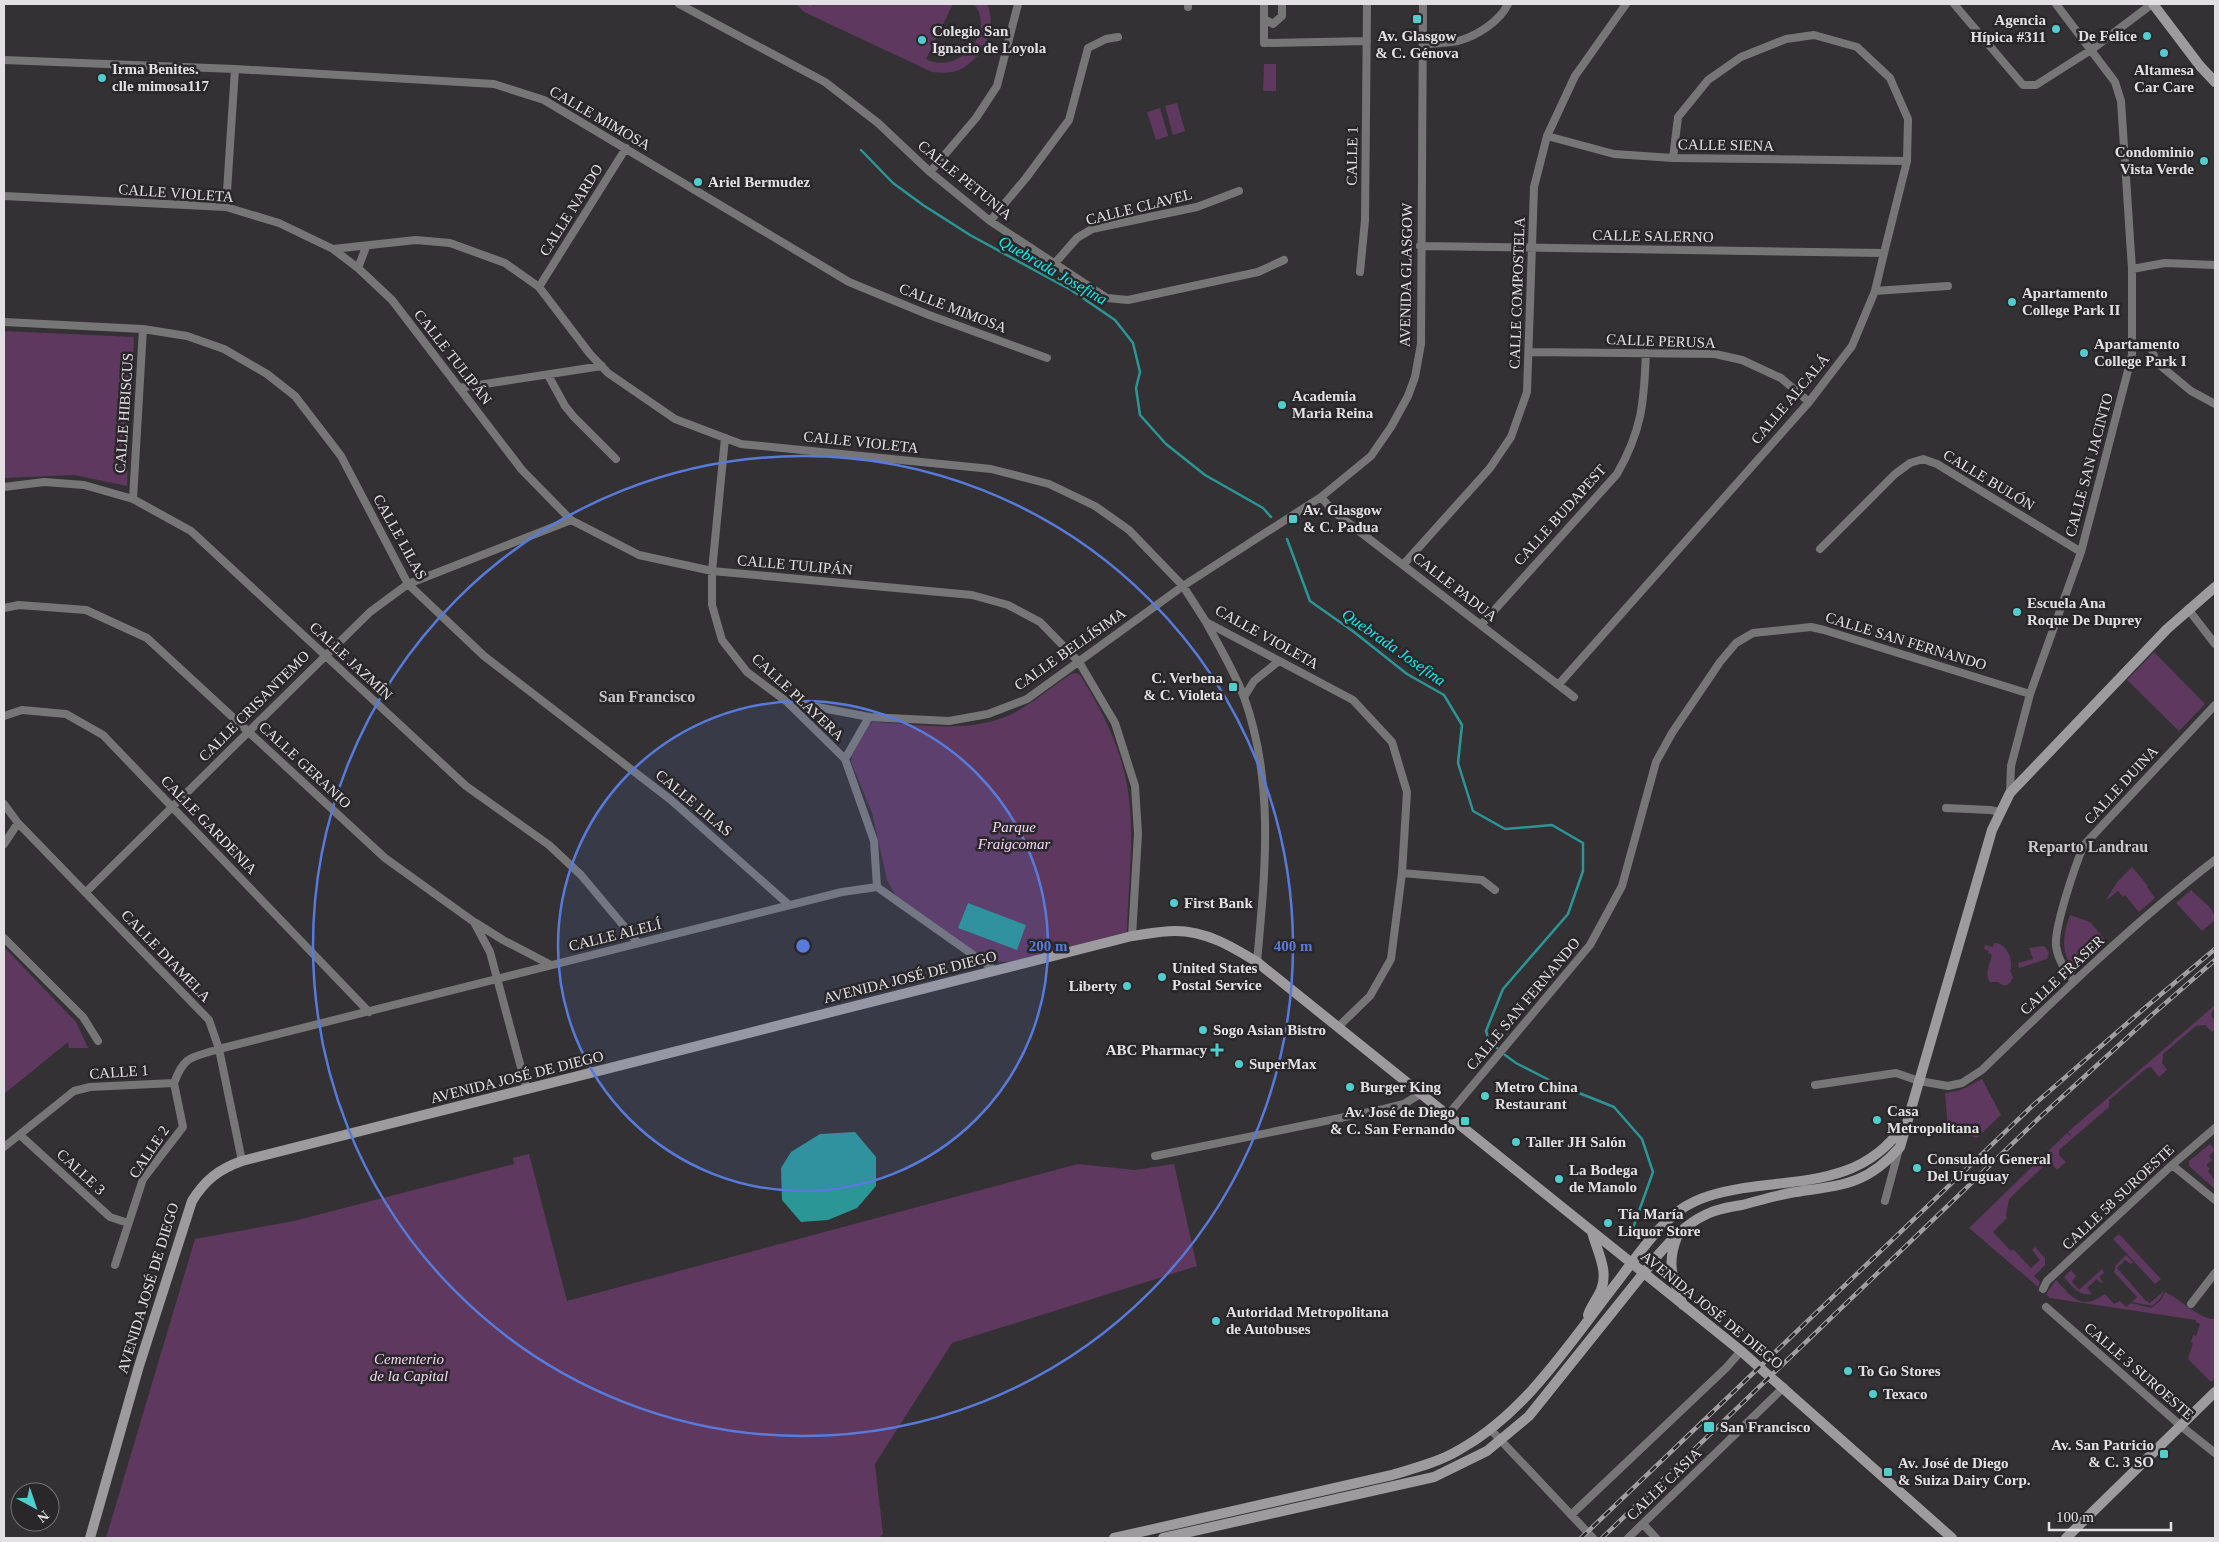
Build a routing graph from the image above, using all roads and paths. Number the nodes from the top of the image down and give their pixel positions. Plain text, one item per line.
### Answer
1 (679, 4) edge
2 (1018, 4) edge
3 (1264, 4) edge
4 (1282, 4) edge
5 (1368, 4) edge
6 (1424, 4) edge
7 (1508, 4) edge
8 (1626, 4) edge
9 (1954, 4) edge
10 (2056, 4) edge
11 (2153, 4) edge
12 (1266, 20) junction
13 (1118, 37) dead end
14 (1367, 41) junction
15 (1423, 45) junction
16 (2091, 50) junction
17 (4, 60) edge
18 (235, 69) junction
19 (2215, 82) edge
20 (1546, 136) junction
21 (626, 148) junction
22 (1672, 158) junction
23 (1907, 161) junction
24 (930, 172) junction
25 (1239, 191) dead end
26 (4, 196) edge
27 (226, 207) junction
28 (990, 221) junction
29 (1420, 246) junction
30 (366, 247) junction
31 (1531, 248) junction
32 (333, 249) junction
33 (1884, 253) junction
34 (1284, 260) dead end
35 (1055, 263) junction
36 (2215, 265) edge
37 (358, 268) junction
38 (2132, 269) junction
39 (1360, 272) dead end
40 (1948, 286) dead end
41 (539, 287) junction
42 (1875, 291) junction
43 (4, 322) edge
44 (144, 329) junction
45 (2151, 346) dead end
46 (1529, 352) junction
47 (1646, 353) junction
48 (1047, 358) dead end
49 (602, 366) junction
50 (548, 375) junction
51 (460, 388) junction
52 (1809, 402) junction
53 (2215, 404) edge
54 (725, 438) junction
55 (616, 460) dead end
56 (4, 487) edge
57 (1321, 497) junction
58 (133, 499) junction
59 (571, 520) junction
60 (1820, 549) dead end
61 (2081, 552) junction
62 (1403, 565) junction
63 (712, 572) junction
64 (408, 584) junction
65 (1183, 586) junction
66 (2215, 587) edge
67 (4, 608) edge
68 (2188, 609) junction
69 (1206, 622) junction
70 (1481, 625) junction
71 (2215, 644) edge
72 (325, 655) junction
73 (1279, 661) junction
74 (1080, 662) junction
75 (1559, 684) junction
76 (2030, 694) junction
77 (1244, 697) junction
78 (1574, 697) dead end
79 (786, 701) junction
80 (2215, 705) edge
81 (4, 716) edge
82 (869, 717) junction
83 (249, 731) junction
84 (845, 759) junction
85 (2010, 793) junction
86 (4, 804) edge
87 (172, 806) junction
88 (1946, 808) dead end
89 (2001, 812) junction
90 (18, 823) junction
91 (4, 844) edge
92 (2215, 860) edge
93 (1402, 873) junction
94 (877, 887) junction
95 (1496, 890) dead end
96 (86, 892) junction
97 (789, 905) junction
98 (474, 922) junction
99 (1132, 936) junction
100 (4, 938) edge
101 (638, 944) junction
102 (1257, 962) junction
103 (551, 965) junction
104 (996, 971) junction
105 (498, 979) junction
106 (2074, 981) junction
107 (369, 1012) junction
108 (1338, 1027) junction
109 (98, 1041) dead end
110 (220, 1049) junction
111 (1919, 1081) junction
112 (174, 1083) junction
113 (1815, 1086) dead end
114 (527, 1090) junction
115 (1420, 1094) junction
116 (1448, 1116) junction
117 (1908, 1118) junction
118 (2215, 1128) edge
119 (20, 1135) junction
120 (4, 1147) edge
121 (1900, 1147) junction
122 (1155, 1156) dead end
123 (242, 1161) junction
124 (2172, 1165) junction
125 (1885, 1200) dead end
126 (2215, 1200) edge
127 (128, 1223) junction
128 (1592, 1232) junction
129 (1678, 1234) junction
130 (1631, 1264) junction
131 (115, 1265) dead end
132 (2215, 1273) edge
133 (1643, 1274) junction
134 (2043, 1289) dead end
135 (2191, 1304) dead end
136 (1683, 1306) junction
137 (2046, 1308) dead end
138 (1585, 1323) junction
139 (1741, 1351) junction
140 (1784, 1387) junction
141 (2215, 1392) edge
142 (2181, 1426) junction
143 (1491, 1430) junction
144 (1501, 1441) junction
145 (2215, 1453) edge
146 (1571, 1515) junction
147 (1643, 1524) junction
148 (90, 1538) edge
149 (1114, 1538) edge
150 (1163, 1538) edge
151 (1593, 1538) edge
152 (1628, 1538) edge
153 (1656, 1538) edge
154 (1952, 1538) edge
155 (2066, 1538) edge

1 - 24 street, CALLE PETUNIA
2 - 24 street
3 - 12 street
4 - 12 street
5 - 14 street, CALLE 1
6 - 15 street, AVENIDA GLASGOW
7 - 15 street
8 - 20 street, CALLE COMPOSTELA
9 - 16 street
10 - 16 street, CALLE SAN JACINTO
11 - 16 street
11 - 19 main road
12 - 14 street
13 - 28 street
14 - 39 street, CALLE 1
15 - 29 street, AVENIDA GLASGOW
16 - 38 street, CALLE SAN JACINTO
17 - 18 street, CALLE MIMOSA
18 - 21 street, CALLE MIMOSA
18 - 27 street
20 - 22 street, CALLE SIENA
20 - 31 street, CALLE COMPOSTELA
21 - 41 street, CALLE NARDO
21 - 48 street, CALLE MIMOSA
22 - 23 street, CALLE SIENA
22 - 23 street, CALLE ALCALÁ
23 - 33 street, CALLE ALCALÁ
24 - 28 street, CALLE PETUNIA
25 - 35 street, CALLE CLAVEL
26 - 27 street, CALLE VIOLETA
27 - 32 street, CALLE VIOLETA
28 - 35 street, CALLE PETUNIA
29 - 31 street, CALLE SALERNO
29 - 57 street, AVENIDA GLASGOW
30 - 32 street, CALLE VIOLETA
30 - 37 street
30 - 41 street, CALLE VIOLETA
31 - 33 street, CALLE SALERNO
31 - 46 street, CALLE COMPOSTELA
32 - 37 street, CALLE TULIPÁN
33 - 42 street, CALLE ALCALÁ
34 - 35 street, CALLE PETUNIA
36 - 38 street
37 - 51 street, CALLE TULIPÁN
38 - 61 street, CALLE SAN JACINTO
40 - 42 street
41 - 49 street, CALLE VIOLETA
42 - 52 street, CALLE ALCALÁ
43 - 44 street, CALLE LILAS
44 - 58 street, CALLE HIBISCUS
44 - 64 street, CALLE LILAS
45 - 53 street
46 - 47 street, CALLE PERUSA
46 - 62 street, CALLE COMPOSTELA
47 - 52 street, CALLE PERUSA
47 - 70 street, CALLE BUDAPEST
49 - 50 street
49 - 54 street, CALLE VIOLETA
50 - 51 street
50 - 55 street
51 - 59 street, CALLE TULIPÁN
52 - 75 street, CALLE ALCALÁ
54 - 63 street, CALLE PLAYERA
54 - 65 street, CALLE VIOLETA
56 - 58 street, CALLE JAZMÍN
57 - 62 street, CALLE PADUA
57 - 65 street, AVENIDA GLASGOW
58 - 72 street, CALLE JAZMÍN
59 - 63 street, CALLE TULIPÁN
59 - 64 street, CALLE CRISANTEMO
60 - 61 street, CALLE BULÓN
61 - 76 street, CALLE SAN JACINTO
62 - 70 street, CALLE PADUA
63 - 74 street, CALLE TULIPÁN
63 - 79 street, CALLE PLAYERA
64 - 72 street, CALLE CRISANTEMO
64 - 97 street, CALLE LILAS
65 - 69 street, CALLE VIOLETA
65 - 74 street, CALLE BELLÍSIMA
66 - 68 main road
67 - 83 street, CALLE GERANIO
68 - 71 street
68 - 85 main road
69 - 73 street, CALLE VIOLETA
69 - 77 street
70 - 75 street, CALLE PADUA
72 - 83 street, CALLE CRISANTEMO
72 - 101 street, CALLE JAZMÍN
73 - 77 street
73 - 93 street, CALLE VIOLETA
74 - 82 street, CALLE BELLÍSIMA
74 - 99 street, CALLE TULIPÁN
75 - 78 street, CALLE PADUA
76 - 85 street, CALLE SAN JACINTO
76 - 116 street, CALLE SAN FERNANDO
77 - 102 street
79 - 82 street, CALLE BELLÍSIMA
79 - 84 street, CALLE PLAYERA
80 - 106 street, CALLE DUINA
81 - 87 street, CALLE GARDENIA
82 - 84 street
83 - 87 street, CALLE CRISANTEMO
83 - 98 street, CALLE GERANIO
84 - 94 street, CALLE PLAYERA
85 - 89 main road
86 - 90 street, CALLE DIAMELA
87 - 96 street, CALLE CRISANTEMO
87 - 107 street, CALLE GARDENIA
88 - 89 street
89 - 111 main road
90 - 91 street
90 - 96 street, CALLE DIAMELA
92 - 106 street, CALLE FRASER
93 - 95 street
93 - 108 street, CALLE VIOLETA
94 - 97 street, CALLE ALELÍ
94 - 104 street
96 - 110 street, CALLE DIAMELA
97 - 101 street, CALLE ALELÍ
98 - 103 street, CALLE GERANIO
98 - 105 street, CALLE GERANIO
99 - 102 main road, AVENIDA JOSÉ DE DIEGO
99 - 104 main road, AVENIDA JOSÉ DE DIEGO
100 - 109 street
101 - 103 street, CALLE ALELÍ
102 - 108 main road, AVENIDA JOSÉ DE DIEGO
103 - 105 street, CALLE ALELÍ
104 - 114 main road, AVENIDA JOSÉ DE DIEGO
105 - 107 street, CALLE ALELÍ
105 - 114 street, CALLE GERANIO
106 - 111 street, CALLE FRASER
107 - 110 street, CALLE ALELÍ
108 - 115 main road, AVENIDA JOSÉ DE DIEGO
110 - 112 street
110 - 123 street, CALLE DIAMELA
111 - 113 street, CALLE FRASER
111 - 117 main road
112 - 119 street, CALLE 1
112 - 127 street, CALLE 2
114 - 123 main road, AVENIDA JOSÉ DE DIEGO
115 - 116 main road, AVENIDA JOSÉ DE DIEGO
115 - 122 street
116 - 128 main road, AVENIDA JOSÉ DE DIEGO
117 - 121 main road
117 - 130 main road
118 - 124 street, CALLE 58 SUROESTE
119 - 120 street, CALLE 1
119 - 127 street, CALLE 3
121 - 125 street
121 - 129 main road
123 - 148 main road, AVENIDA JOSÉ DE DIEGO
124 - 126 street
124 - 134 street, CALLE 58 SUROESTE
127 - 131 street, CALLE 2
128 - 130 main road, AVENIDA JOSÉ DE DIEGO
128 - 138 main road
129 - 133 main road
129 - 136 main road
130 - 133 main road, AVENIDA JOSÉ DE DIEGO
130 - 138 main road
132 - 135 street
133 - 136 main road, AVENIDA JOSÉ DE DIEGO
133 - 144 main road
136 - 139 main road, AVENIDA JOSÉ DE DIEGO
137 - 142 street, CALLE 3 SUROESTE
138 - 143 main road
139 - 140 main road, AVENIDA JOSÉ DE DIEGO
139 - 146 street
140 - 147 street, CALLE CASIA
140 - 154 main road, AVENIDA JOSÉ DE DIEGO
141 - 142 main road
142 - 145 street, CALLE 3 SUROESTE
142 - 155 main road
143 - 144 street
143 - 149 main road
144 - 146 street
144 - 150 main road
146 - 151 street
147 - 152 street, CALLE CASIA
147 - 153 street

